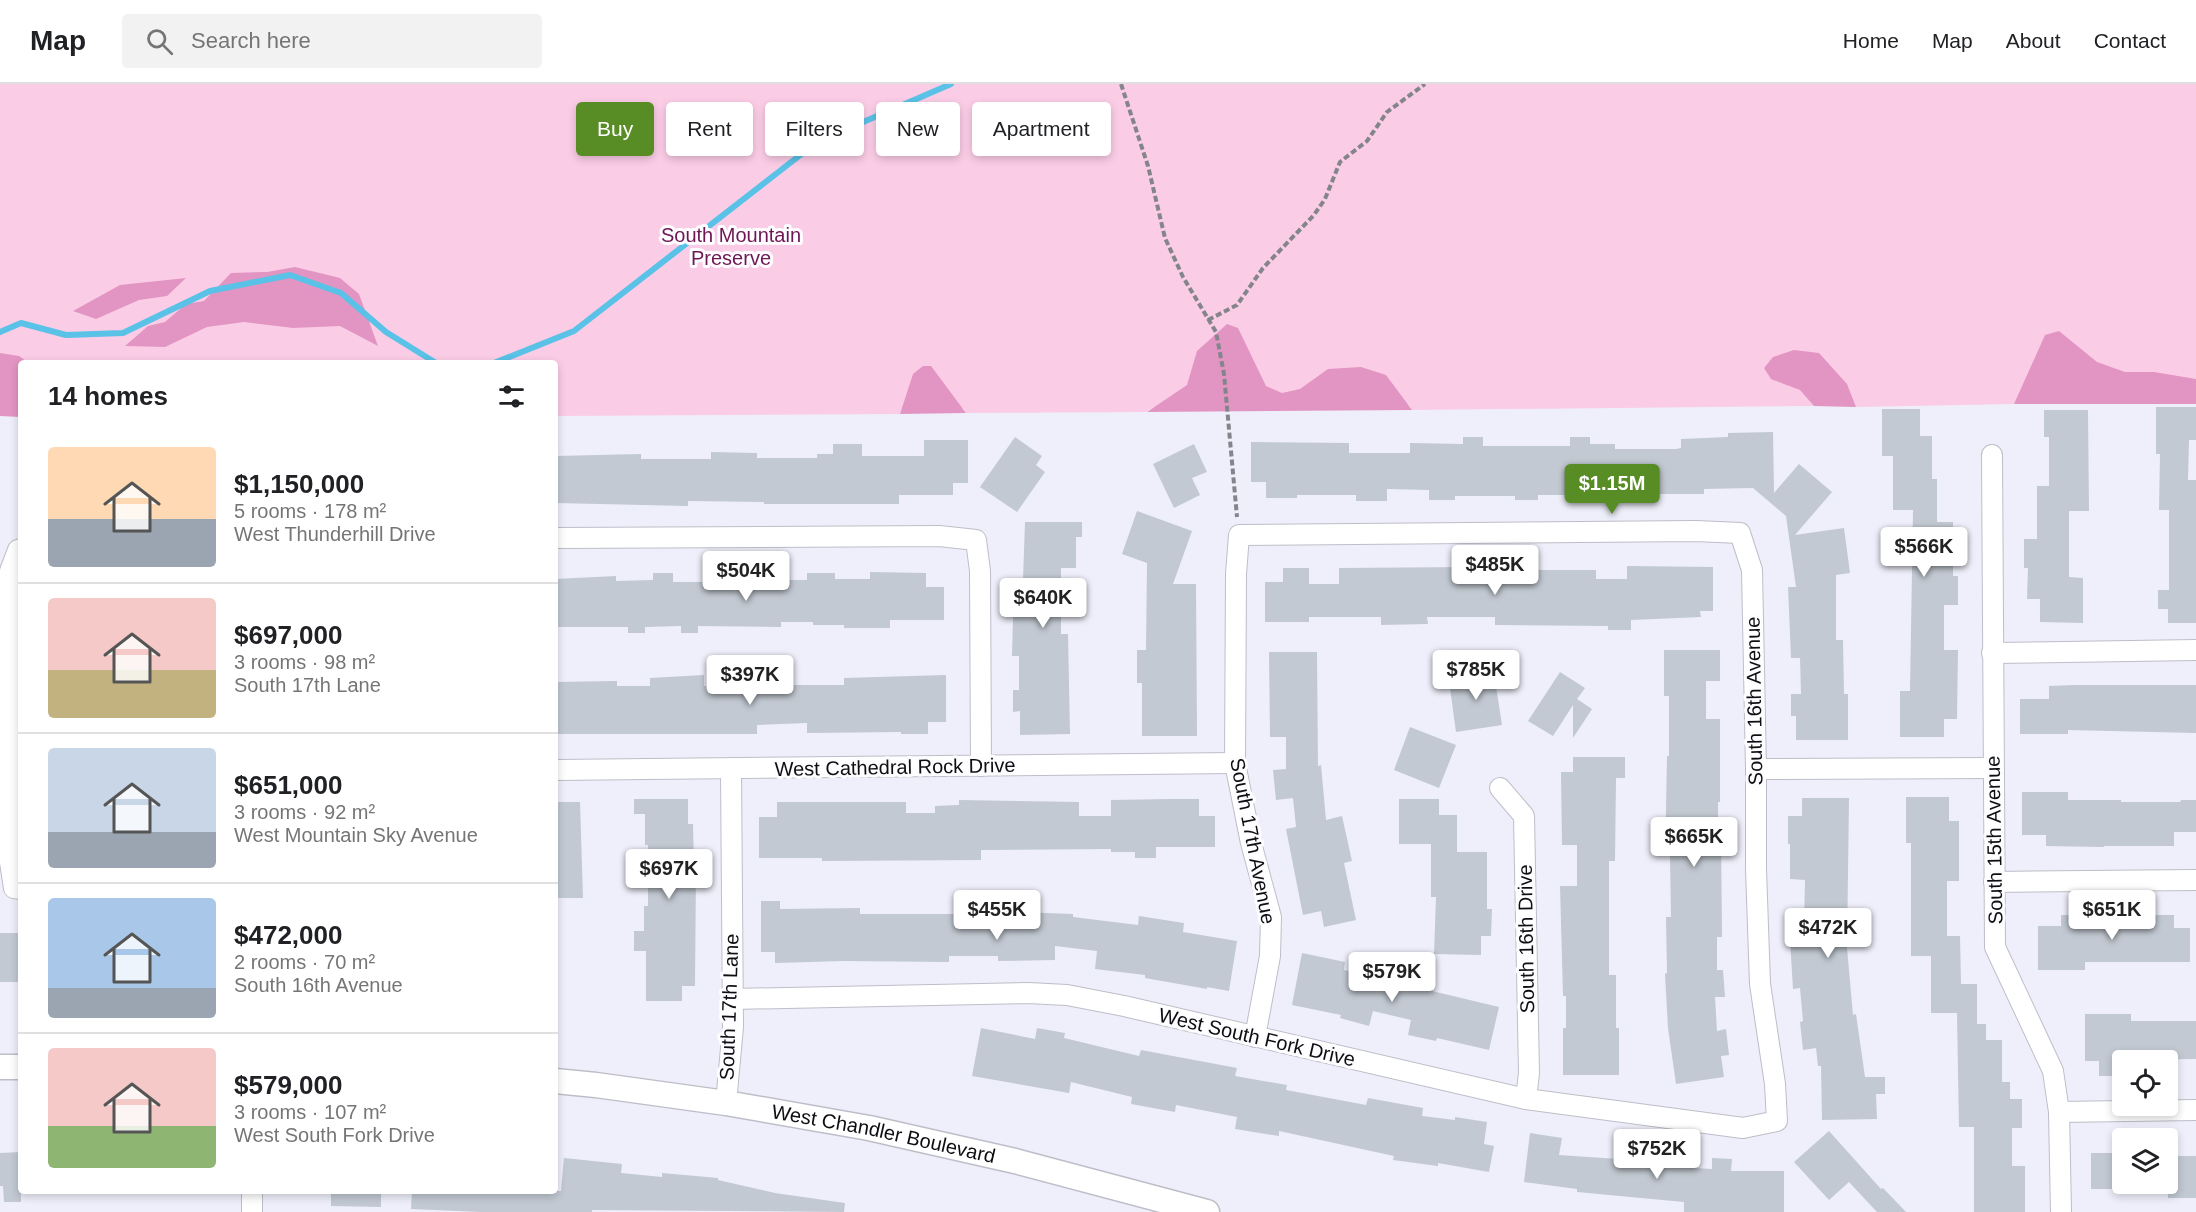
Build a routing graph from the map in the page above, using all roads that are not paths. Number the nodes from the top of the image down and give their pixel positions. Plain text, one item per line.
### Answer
1 (1992, 455) dead end
2 (1740, 533) joint
3 (558, 538) edge
4 (18, 551) edge
5 (2196, 650) edge
6 (1992, 653) junction
7 (1235, 763) junction
8 (981, 766) junction
9 (731, 768) junction
10 (1993, 768) junction
11 (1756, 769) junction
12 (558, 770) edge
13 (1500, 788) dead end
14 (2196, 880) edge
15 (1994, 882) junction
16 (18, 888) edge
17 (732, 999) junction
18 (1255, 1037) junction
19 (0, 1067) edge
20 (18, 1067) edge
21 (558, 1081) edge
22 (1526, 1099) junction
23 (726, 1102) junction
24 (2196, 1110) edge
25 (2059, 1112) junction
26 (1777, 1121) joint
27 (252, 1194) edge
28 (252, 1212) edge
29 (1207, 1212) edge
30 (2061, 1212) edge

1 - 6 street, South 15th Avenue
2 - 7 street, South 17th Avenue
2 - 11 street, South 16th Avenue
3 - 8 street
4 - 16 street
5 - 6 street
6 - 10 street, South 15th Avenue
7 - 8 street, West Cathedral Rock Drive
7 - 18 street, South 17th Avenue
8 - 9 street, West Cathedral Rock Drive
9 - 12 street, West Cathedral Rock Drive
9 - 17 street, South 17th Lane
10 - 11 street
10 - 15 street, South 15th Avenue
11 - 26 street, South 16th Avenue
13 - 22 street, South 16th Drive
14 - 15 street
15 - 25 street, South 15th Avenue
17 - 18 street, West South Fork Drive
17 - 23 street, South 17th Lane
18 - 22 street, West South Fork Drive
19 - 20 street
21 - 23 street, West Chandler Boulevard
22 - 26 street, West South Fork Drive
23 - 29 street, West Chandler Boulevard
24 - 25 street
25 - 30 street, South 15th Avenue
27 - 28 street

